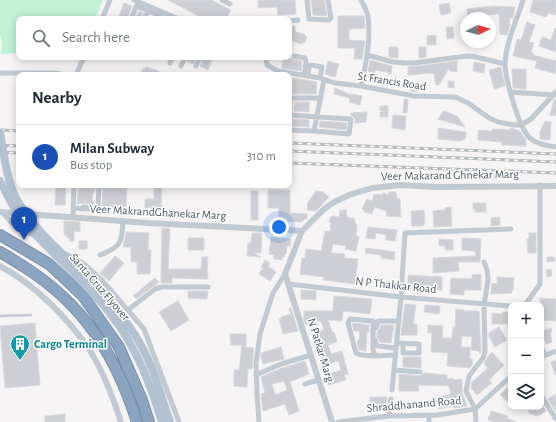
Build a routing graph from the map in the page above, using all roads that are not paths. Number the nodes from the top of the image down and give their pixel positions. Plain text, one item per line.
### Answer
1 (110, 0) edge
2 (223, 0) edge
3 (307, 0) edge
4 (328, 0) edge
5 (361, 0) edge
6 (523, 0) edge
7 (136, 3) edge
8 (230, 4) dead end
9 (148, 11) junction
10 (103, 16) edge
11 (132, 16) edge
12 (146, 16) edge
13 (161, 16) edge
14 (298, 20) dead end
15 (292, 21) edge
16 (367, 55) junction
17 (294, 56) dead end
18 (83, 60) edge
19 (172, 60) edge
20 (184, 60) edge
21 (199, 60) edge
22 (266, 60) edge
23 (170, 63) dead end
24 (505, 64) junction
25 (181, 66) dead end
26 (196, 66) dead end
27 (77, 72) edge
28 (284, 72) edge
29 (0, 73) edge
30 (16, 73) edge
31 (292, 74) edge
32 (306, 76) junction
33 (322, 79) junction
34 (361, 86) junction
35 (510, 92) junction
36 (555, 93) edge
37 (292, 97) edge
38 (320, 98) junction
39 (292, 116) edge
40 (317, 117) junction
41 (521, 125) junction
42 (292, 130) edge
43 (314, 131) junction
44 (0, 133) edge
45 (556, 147) edge
46 (0, 181) edge
47 (540, 185) junction
48 (556, 186) edge
49 (74, 188) edge
50 (98, 188) edge
51 (74, 208) junction
52 (94, 209) junction
53 (1, 211) edge
54 (73, 218) junction
55 (93, 219) junction
56 (123, 221) junction
57 (511, 229) dead end
58 (302, 231) junction
59 (0, 235) edge
60 (0, 252) edge
61 (100, 255) dead end
62 (484, 262) dead end
63 (0, 266) edge
64 (285, 274) junction
65 (86, 280) junction
66 (289, 284) junction
67 (208, 287) dead end
68 (401, 297) junction
69 (527, 302) edge
70 (484, 305) junction
71 (508, 306) edge
72 (128, 310) junction
73 (31, 315) dead end
74 (0, 316) edge
75 (397, 321) junction
76 (403, 344) dead end
77 (395, 346) junction
78 (556, 351) edge
79 (311, 355) junction
80 (395, 355) junction
81 (375, 356) junction
82 (544, 356) edge
83 (394, 370) junction
84 (420, 372) dead end
85 (256, 375) junction
86 (508, 379) edge
87 (318, 380) junction
88 (305, 384) dead end
89 (392, 390) dead end
90 (391, 399) dead end
91 (544, 400) edge
92 (475, 409) junction
93 (429, 415) junction
94 (390, 416) junction
95 (555, 418) edge
96 (121, 422) edge
97 (137, 422) edge
98 (149, 422) edge
99 (162, 422) edge
100 (170, 422) edge
101 (179, 422) edge
102 (259, 422) edge
103 (331, 422) edge
104 (338, 422) edge
105 (429, 422) edge
106 (476, 422) edge

1 - 10 street
2 - 8 street
3 - 4 street
5 - 16 street
6 - 24 street
7 - 9 street
7 - 11 street
7 - 13 street
9 - 12 street
9 - 13 street
14 - 15 street
16 - 24 street
16 - 34 street
17 - 32 street
18 - 27 street
19 - 23 street
20 - 25 street
21 - 26 street
22 - 28 street, St Francis Road
24 - 35 street
29 - 30 street
31 - 32 street, St Francis Road
32 - 33 street, St Francis Road
32 - 33 street
33 - 34 street, St Francis Road
33 - 38 street
34 - 41 street, St Francis Road
35 - 36 street
35 - 41 street
36 - 41 street
37 - 38 street
38 - 40 street
39 - 40 street
40 - 43 street
40 - 43 street
41 - 45 street
42 - 43 street
44 - 65 main road, Santa Cruz Flyover, bridge
46 - 65 main road, Santa Cruz Flyover, bridge
47 - 48 street, Veer Makarand Ghnekar Marg
47 - 58 street, Veer Makarand Ghnekar Marg
47 - 69 street
49 - 51 street
50 - 52 street
51 - 52 street
51 - 54 street
52 - 55 street
53 - 54 street, Veer MakrandGhanekar Marg
53 - 72 street
54 - 55 street, Veer MakrandGhanekar Marg
55 - 56 street, Veer MakrandGhanekar Marg
56 - 58 street, Veer MakrandGhanekar Marg
56 - 61 street
57 - 68 street
58 - 64 street
59 - 98 highway
60 - 97 highway
62 - 70 street
63 - 96 street
64 - 66 street
64 - 85 street
65 - 99 main road, Santa Cruz Flyover
65 - 100 main road
66 - 68 street, N P Thakkar Road
66 - 79 street, N Patkar Marg
67 - 72 street
68 - 70 street, N P Thakkar Road
68 - 75 street
70 - 71 street, N P Thakkar Road
70 - 92 street
72 - 101 street
73 - 74 lane
75 - 77 street
75 - 77 street
76 - 77 street
77 - 80 street
78 - 82 street
79 - 85 street
79 - 87 street, N Patkar Marg
80 - 81 street
80 - 83 street
81 - 81 street
83 - 84 street
83 - 89 street
85 - 102 street
86 - 92 street, Shraddhanand Road
87 - 88 street
87 - 103 street, N Patkar Marg
90 - 94 street
91 - 95 street
92 - 93 street, Shraddhanand Road
92 - 106 street
93 - 94 street, Shraddhanand Road
93 - 105 street
94 - 104 street, Shraddhanand Road
103 - 104 street, Shraddhanand Road

